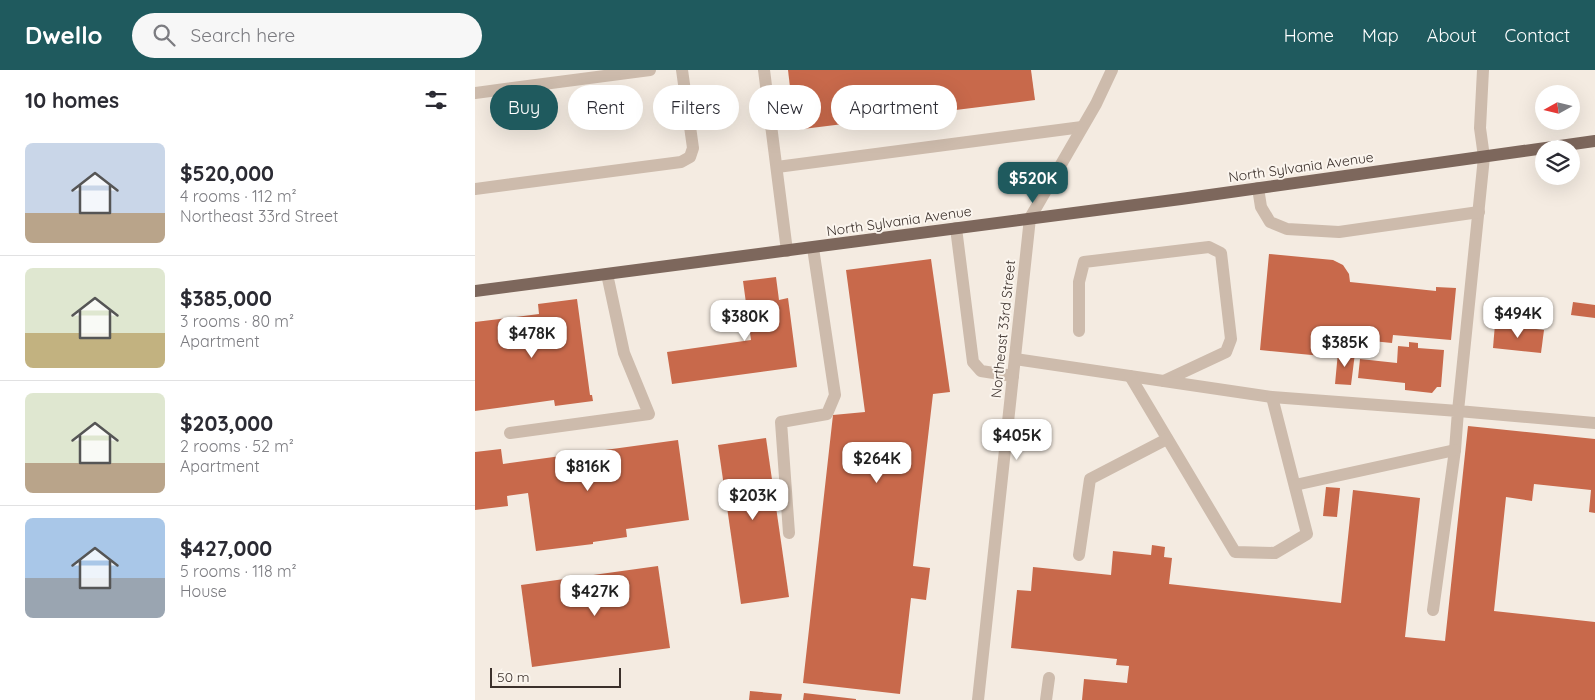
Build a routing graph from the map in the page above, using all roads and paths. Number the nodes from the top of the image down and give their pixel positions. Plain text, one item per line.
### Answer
1 (650, 70) edge
2 (682, 70) edge
3 (764, 70) edge
4 (1112, 70) edge
5 (1483, 70) edge
6 (475, 93) edge
7 (1082, 127) junction
8 (1595, 141) edge
9 (1484, 157) junction
10 (777, 167) junction
11 (1258, 188) junction
12 (475, 189) edge
13 (1479, 212) junction
14 (1030, 218) junction
15 (956, 228) junction
16 (813, 248) junction
17 (787, 251) junction
18 (607, 274) junction
19 (475, 291) edge
20 (1079, 331) dead end
21 (1015, 359) junction
22 (1013, 376) junction
23 (1130, 376) junction
24 (1164, 381) junction
25 (1272, 397) junction
26 (1458, 411) junction
27 (1595, 423) edge
28 (510, 433) dead end
29 (1167, 439) junction
30 (1455, 450) junction
31 (1295, 486) junction
32 (789, 533) dead end
33 (1079, 554) dead end
34 (1433, 610) dead end
35 (1049, 678) dead end
36 (977, 700) edge
37 (1046, 700) edge

1 - 6 street
2 - 12 street
3 - 10 street
4 - 7 street, Northeast 33rd Street
5 - 9 street
7 - 10 street
7 - 14 street, Northeast 33rd Street
8 - 9 main road, North Sylvania Avenue
9 - 11 main road, North Sylvania Avenue
9 - 13 street
10 - 17 street
11 - 13 street
11 - 14 main road, North Sylvania Avenue
13 - 26 street
14 - 15 main road, North Sylvania Avenue
14 - 21 street, Northeast 33rd Street
15 - 16 main road, North Sylvania Avenue
15 - 22 street
16 - 17 main road, North Sylvania Avenue
16 - 32 street
17 - 18 main road, North Sylvania Avenue
18 - 19 main road, North Sylvania Avenue
18 - 28 street
20 - 24 street
21 - 22 street, Northeast 33rd Street
21 - 23 street
22 - 36 street, Northeast 33rd Street
23 - 24 street
23 - 29 street
24 - 25 street
25 - 26 street
25 - 31 street
26 - 27 street
26 - 30 street
29 - 31 street
29 - 33 street
30 - 31 street
30 - 34 street
35 - 37 street

